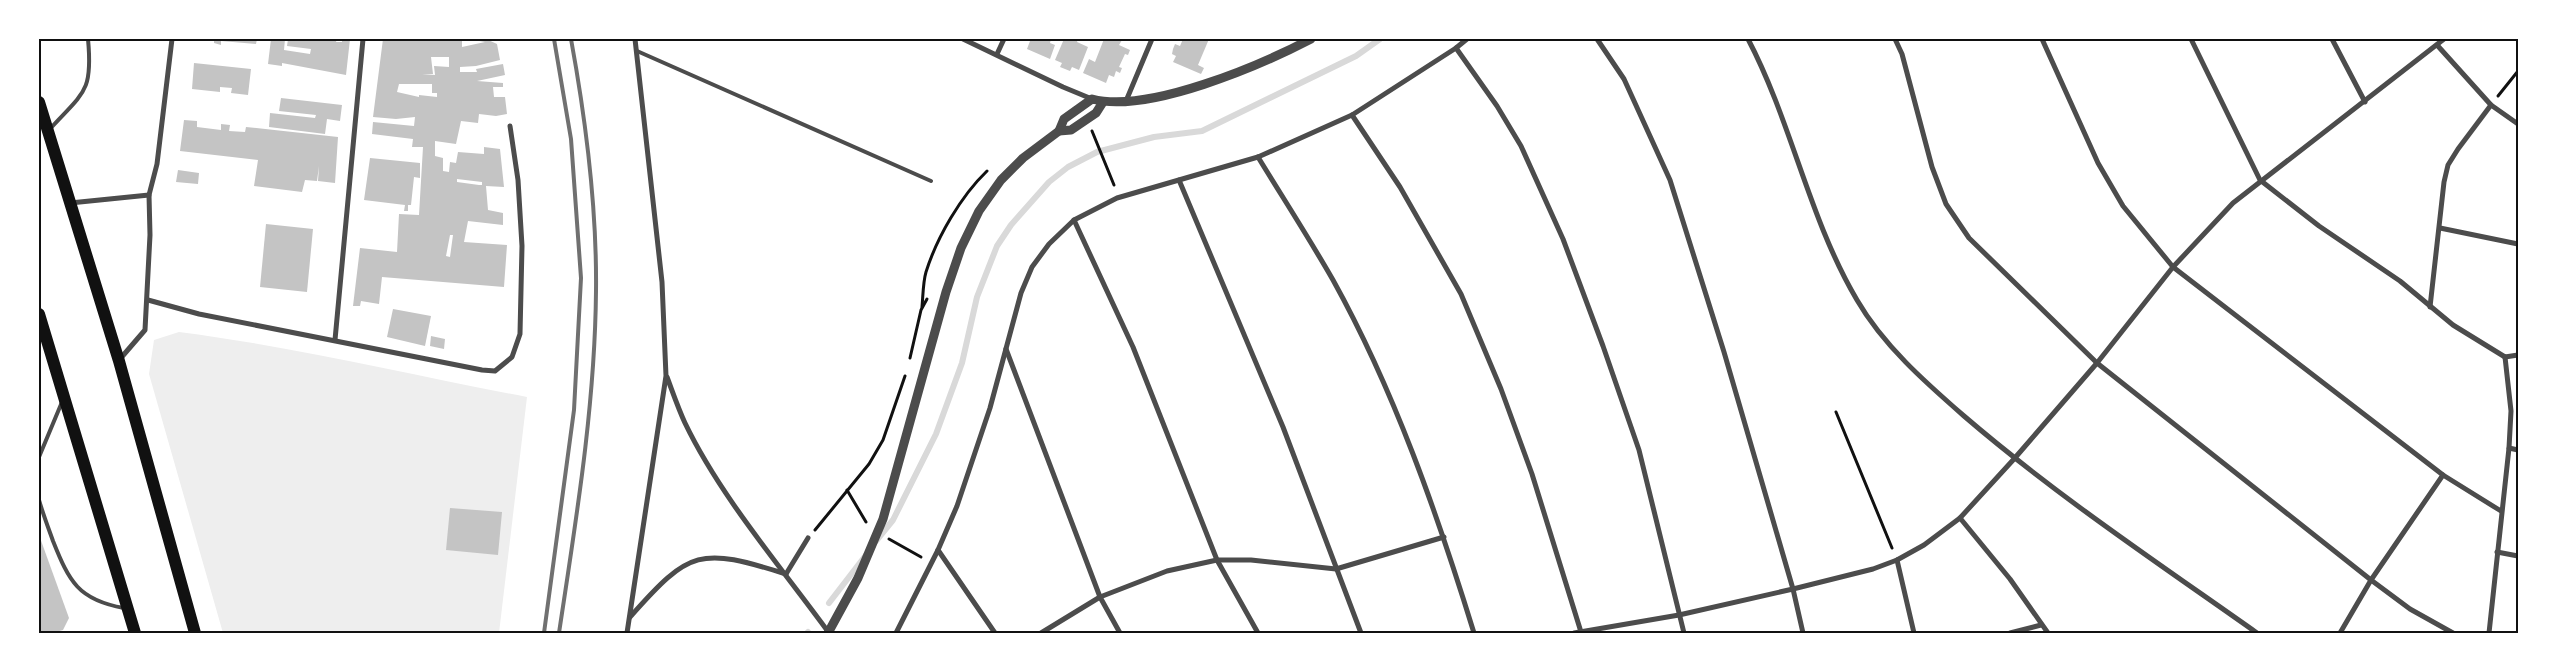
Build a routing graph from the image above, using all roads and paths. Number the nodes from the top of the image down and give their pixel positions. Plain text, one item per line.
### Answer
1 (88, 39) edge
2 (172, 39) edge
3 (363, 39) edge
4 (635, 39) edge
5 (963, 39) edge
6 (1004, 39) edge
7 (1152, 39) edge
8 (1311, 39) edge
9 (1467, 39) edge
10 (1597, 39) edge
11 (1748, 39) edge
12 (1895, 39) edge
13 (2042, 39) edge
14 (2191, 39) edge
15 (2332, 39) edge
16 (2444, 39) edge
17 (2437, 44) junction
18 (1456, 48) junction
19 (637, 51) junction
20 (997, 54) junction
21 (2518, 71) edge
22 (1092, 99) junction
23 (39, 102) edge
24 (1103, 102) junction
25 (1126, 102) junction
26 (2365, 102) junction
27 (2491, 106) junction
28 (1352, 116) junction
29 (2518, 124) edge
30 (510, 126) dead end
31 (48, 131) junction
32 (1059, 131) junction
33 (1095, 138) dead end
34 (1258, 157) junction
35 (1179, 180) junction
36 (2260, 180) junction
37 (931, 181) dead end
38 (149, 194) junction
39 (1120, 198) junction
40 (70, 203) junction
41 (1074, 220) junction
42 (2440, 228) junction
43 (2518, 244) edge
44 (2173, 267) junction
45 (931, 292) dead end
46 (148, 300) junction
47 (2430, 307) junction
48 (39, 314) edge
49 (335, 340) junction
50 (1006, 349) junction
51 (2518, 356) edge
52 (2505, 357) junction
53 (118, 361) junction
54 (909, 364) dead end
55 (2097, 364) junction
56 (906, 373) dead end
57 (666, 376) junction
58 (64, 397) junction
59 (1836, 412) dead end
60 (2509, 448) junction
61 (2518, 450) edge
62 (39, 457) edge
63 (2014, 459) junction
64 (2443, 474) junction
65 (847, 490) junction
66 (39, 500) edge
67 (2501, 511) junction
68 (1960, 518) junction
69 (870, 528) dead end
70 (1444, 537) junction
71 (808, 538) joint
72 (893, 541) dead end
73 (938, 550) junction
74 (2498, 552) junction
75 (2518, 556) edge
76 (1217, 560) junction
77 (1897, 560) junction
78 (932, 563) junction
79 (1336, 569) junction
80 (786, 574) junction
81 (2371, 580) junction
82 (1793, 589) junction
83 (1100, 597) junction
84 (128, 609) junction
85 (1679, 615) junction
86 (629, 618) junction
87 (2041, 625) junction
88 (1581, 632) junction
89 (136, 633) edge
90 (195, 633) edge
91 (627, 633) edge
92 (829, 633) edge
93 (896, 633) edge
94 (995, 633) edge
95 (1041, 633) edge
96 (1120, 633) edge
97 (1258, 633) edge
98 (1361, 633) edge
99 (1474, 633) edge
100 (1574, 633) edge
101 (1684, 633) edge
102 (1803, 633) edge
103 (1914, 633) edge
104 (2010, 633) edge
105 (2048, 633) edge
106 (2257, 633) edge
107 (2340, 633) edge
108 (2453, 633) edge
109 (2489, 633) edge

1 - 31 lane
2 - 38 street
3 - 49 street
4 - 19 street
5 - 20 street
6 - 20 street
7 - 25 street
8 - 25 street
9 - 18 street
10 - 82 street
11 - 63 street
12 - 55 street
13 - 44 street
14 - 36 street
15 - 26 street
16 - 17 street
17 - 26 street
17 - 27 street
18 - 28 street
18 - 85 street
19 - 37 lane
19 - 57 street
20 - 22 street
21 - 27 path
22 - 24 street
22 - 32 street
23 - 31 main road
24 - 25 street
24 - 32 street
26 - 36 street
27 - 29 street
27 - 42 street
28 - 34 street
28 - 88 street
30 - 49 street
31 - 40 main road
32 - 92 street
33 - 39 path
34 - 35 street
34 - 70 street
35 - 39 street
35 - 79 street
36 - 44 street
36 - 47 street
38 - 40 street
38 - 46 street
39 - 41 street
40 - 53 main road
41 - 50 street
41 - 76 street
42 - 43 street
42 - 47 street
44 - 55 street
44 - 64 street
45 - 54 path
46 - 49 street
46 - 53 street
47 - 52 street
48 - 58 main road
50 - 73 street
50 - 83 street
51 - 52 street
52 - 60 street
53 - 90 main road
55 - 63 street
55 - 81 street
56 - 65 path
57 - 80 street
57 - 86 street
58 - 62 lane
58 - 84 main road
59 - 77 path
60 - 61 street
60 - 67 street
63 - 68 street
63 - 106 street
64 - 67 street
64 - 81 street
65 - 69 path
65 - 71 path
66 - 84 lane
67 - 74 street
68 - 77 street
68 - 87 street
70 - 79 street
70 - 99 street
71 - 80 street
72 - 78 path
73 - 78 street
73 - 94 street
74 - 75 street
74 - 109 street
76 - 79 street
76 - 83 street
76 - 97 street
77 - 82 street
77 - 103 street
78 - 93 street
79 - 98 street
80 - 86 street
80 - 92 street
81 - 107 street
81 - 108 street
82 - 85 street
82 - 102 street
83 - 95 street
83 - 96 street
84 - 89 main road
85 - 88 street
85 - 101 street
86 - 91 street
87 - 104 street
87 - 105 street
88 - 100 street

